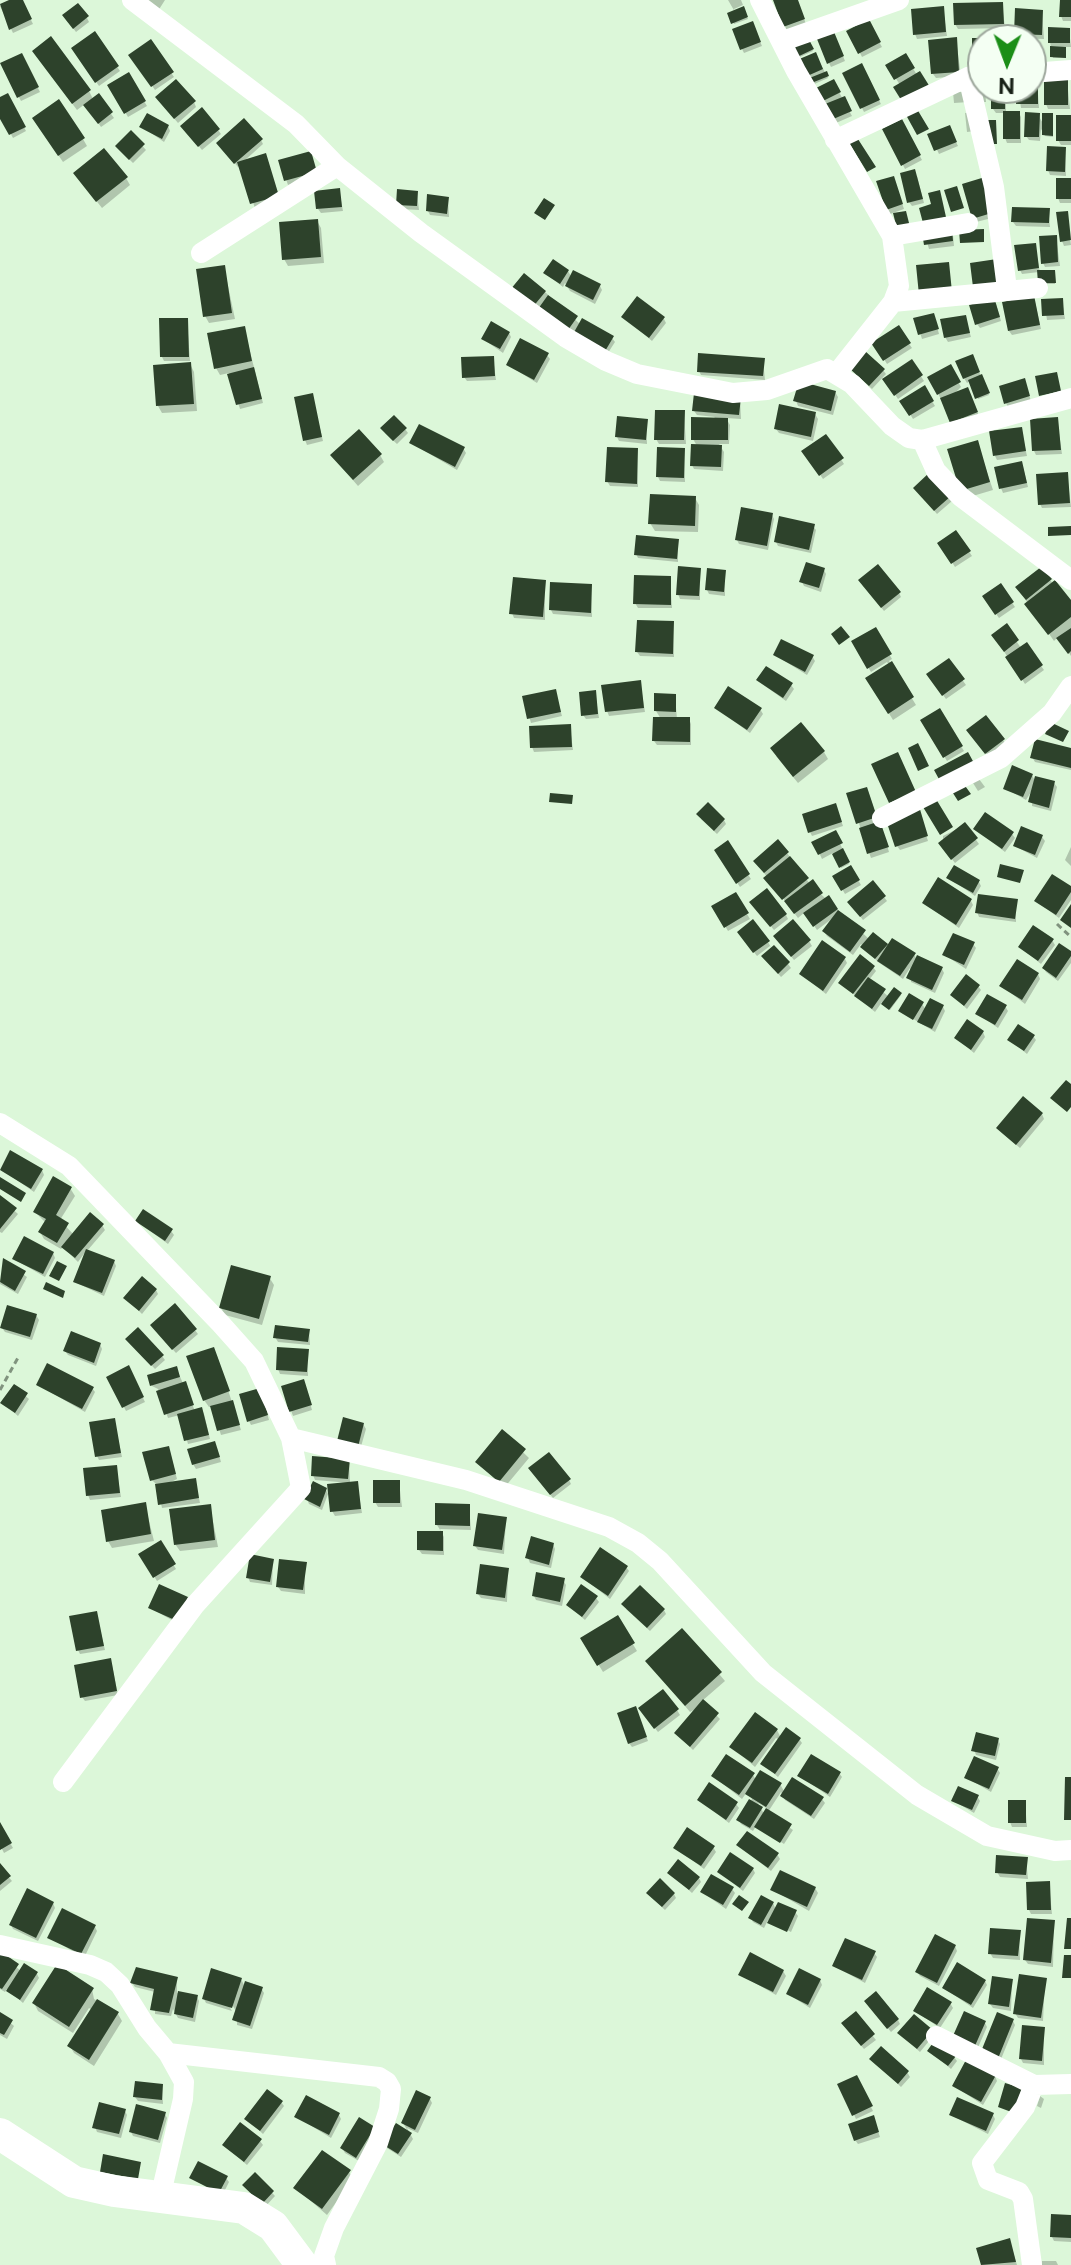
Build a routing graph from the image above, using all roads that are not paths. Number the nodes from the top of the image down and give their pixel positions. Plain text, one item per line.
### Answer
1 (132, 0) edge
2 (760, 0) edge
3 (899, 0) edge
4 (783, 41) junction
5 (1071, 70) edge
6 (1047, 72) edge
7 (967, 80) edge
8 (981, 104) edge
9 (835, 140) junction
10 (337, 166) junction
11 (968, 223) dead end
12 (892, 236) junction
13 (201, 253) dead end
14 (1038, 288) dead end
15 (1007, 289) junction
16 (893, 302) junction
17 (837, 373) junction
18 (1071, 398) edge
19 (922, 440) junction
20 (1071, 580) edge
21 (1071, 686) edge
22 (882, 818) dead end
23 (0, 1123) edge
24 (291, 1438) junction
25 (63, 1782) dead end
26 (1071, 1850) edge
27 (0, 1945) edge
28 (936, 2036) dead end
29 (168, 2053) junction
30 (1071, 2084) edge
31 (1034, 2085) junction
32 (0, 2134) edge
33 (160, 2198) junction
34 (302, 2265) edge
35 (326, 2265) edge
36 (1032, 2265) edge

1 - 10 street
2 - 4 street
3 - 4 street
4 - 9 street
5 - 6 street
7 - 9 street
8 - 15 street
9 - 12 street
10 - 13 street
10 - 17 street
11 - 12 street
12 - 16 street
14 - 15 street
15 - 16 street
16 - 17 street
17 - 19 street
18 - 19 street
19 - 20 street
21 - 22 street
23 - 24 street
24 - 25 street
24 - 26 street
27 - 29 street
28 - 31 street
29 - 33 street
29 - 35 street
30 - 31 street
31 - 36 street
32 - 33 main road
33 - 34 main road

